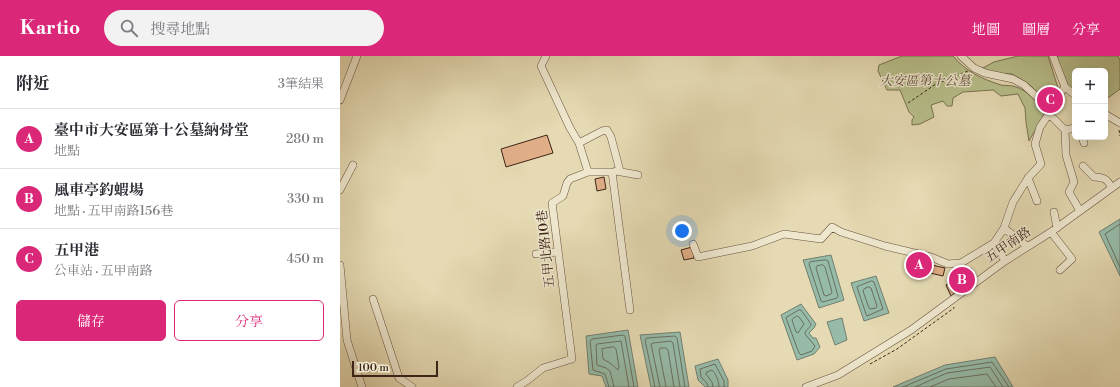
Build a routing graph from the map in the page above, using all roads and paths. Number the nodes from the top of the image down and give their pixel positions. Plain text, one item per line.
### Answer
1 (357, 56) edge
2 (546, 56) edge
3 (961, 56) edge
4 (1053, 56) edge
5 (974, 68) junction
6 (1065, 87) junction
7 (1072, 93) edge
8 (340, 100) edge
9 (908, 103) dead end
10 (1049, 111) junction
11 (1108, 116) edge
12 (1120, 124) edge
13 (1072, 129) edge
14 (1064, 130) junction
15 (1120, 136) edge
16 (580, 143) junction
17 (353, 165) dead end
18 (1083, 166) dead end
19 (620, 171) junction
20 (588, 172) junction
21 (612, 172) junction
22 (638, 175) dead end
23 (1028, 178) junction
24 (1120, 182) edge
25 (1112, 188) junction
26 (340, 190) edge
27 (1037, 201) dead end
28 (1080, 211) junction
29 (1054, 212) dead end
30 (1004, 228) junction
31 (1054, 230) junction
32 (994, 243) junction
33 (693, 244) dead end
34 (1027, 246) junction
35 (557, 252) junction
36 (536, 254) dead end
37 (1005, 261) junction
38 (340, 265) edge
39 (1060, 270) dead end
40 (373, 299) dead end
41 (630, 310) dead end
42 (362, 387) edge
43 (412, 387) edge
44 (517, 387) edge
45 (806, 387) edge

1 - 8 street
2 - 16 street
3 - 5 street
4 - 6 street
5 - 9 path
5 - 10 street
6 - 7 street
6 - 10 street
10 - 14 street
10 - 23 street
11 - 12 street
12 - 15 path
13 - 14 street
14 - 28 street
16 - 19 street
16 - 20 street
17 - 26 street
18 - 25 street
19 - 21 street
19 - 22 street
20 - 21 street
20 - 35 street, 五甲北路10巷
21 - 41 street
23 - 27 street
23 - 30 street
24 - 25 street, 五甲南路
25 - 28 street, 五甲南路
28 - 31 street, 五甲南路
29 - 31 street
30 - 32 street
30 - 34 street
31 - 34 street, 五甲南路
31 - 39 street
32 - 33 street
32 - 37 street
34 - 37 street, 五甲南路
35 - 36 street
35 - 44 street, 五甲北路10巷
37 - 45 street, 五甲南路
38 - 42 street
40 - 43 street

